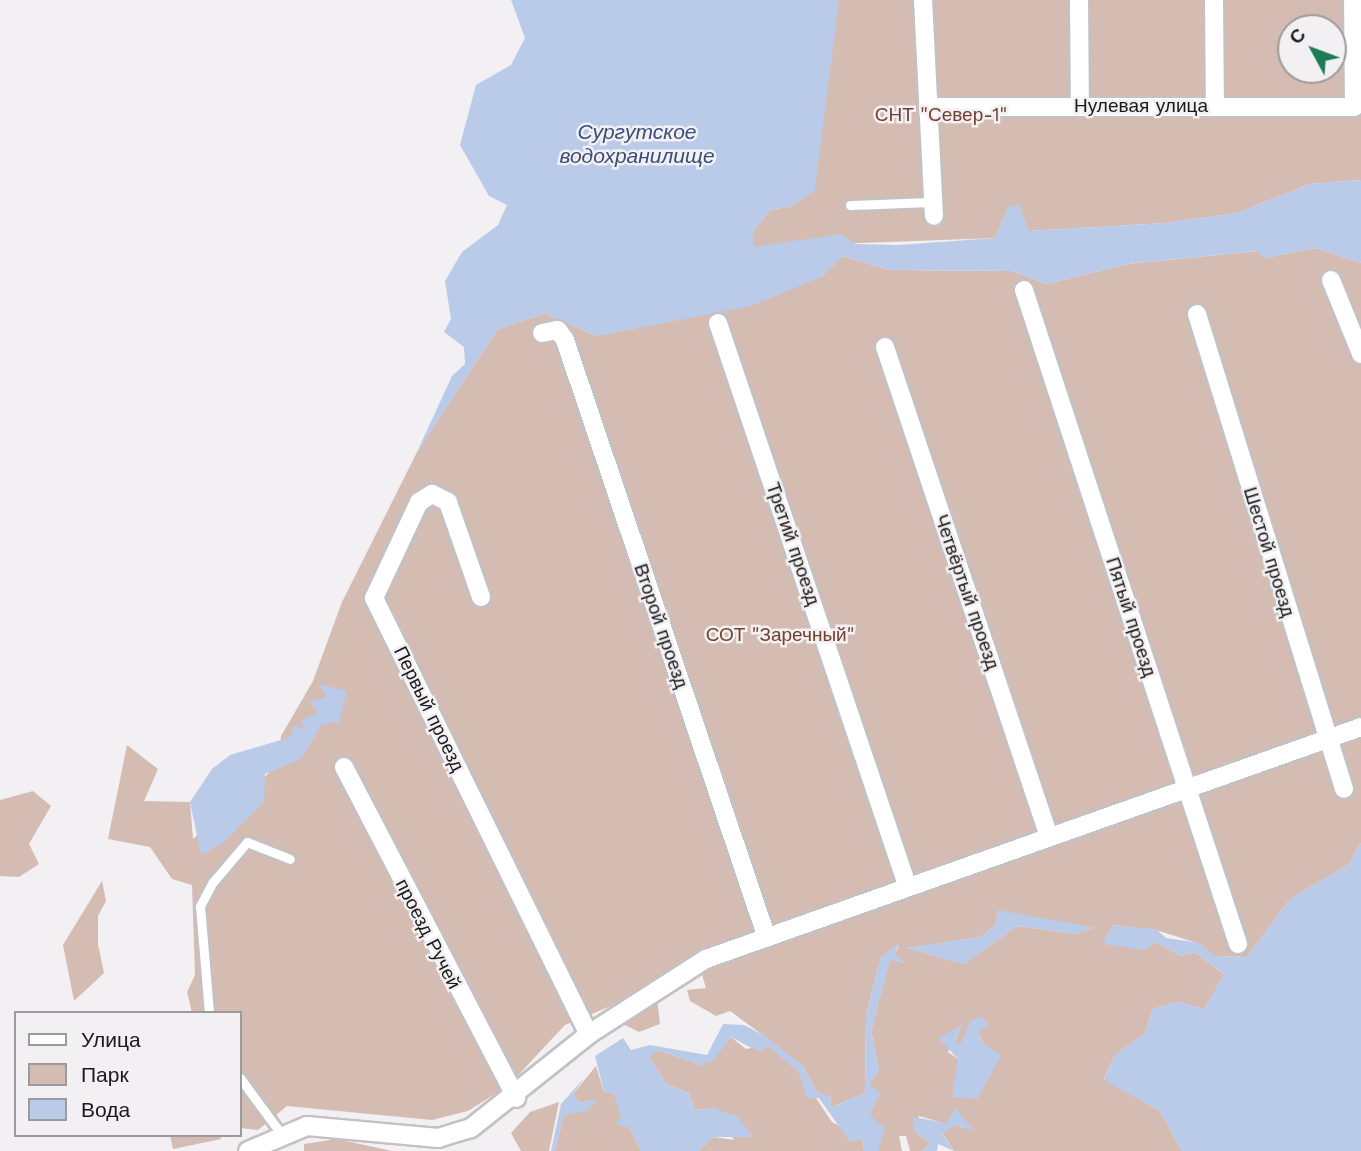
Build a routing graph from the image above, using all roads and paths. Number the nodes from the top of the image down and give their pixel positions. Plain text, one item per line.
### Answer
1 (923, 0) edge
2 (1079, 0) edge
3 (1214, 0) edge
4 (1353, 0) edge
5 (1080, 105) junction
6 (1214, 106) junction
7 (929, 107) junction
8 (850, 205) dead end
9 (933, 209) joint
10 (1331, 280) dead end
11 (1024, 289) dead end
12 (1197, 314) dead end
13 (718, 323) dead end
14 (542, 333) dead end
15 (885, 347) dead end
16 (1361, 354) edge
17 (481, 597) dead end
18 (1361, 727) edge
19 (1326, 740) junction
20 (344, 767) dead end
21 (1188, 789) junction
22 (1343, 789) dead end
23 (1049, 837) junction
24 (290, 859) dead end
25 (907, 885) junction
26 (767, 938) junction
27 (1238, 944) dead end
28 (209, 1011) edge
29 (589, 1034) junction
30 (242, 1081) edge
31 (516, 1098) junction
32 (282, 1135) junction
33 (248, 1151) edge

1 - 7 street
2 - 5 street
3 - 6 street
4 - 6 street, Нулевая улица
5 - 6 street, Нулевая улица
5 - 7 street, Нулевая улица
7 - 9 street
8 - 9 lane
10 - 16 street
11 - 21 street, Пятый проезд
12 - 19 street, Шестой проезд
13 - 25 street, Третий проезд
14 - 26 street, Второй проезд
15 - 23 street, Четвёртый проезд
17 - 29 street, Первый проезд
18 - 19 street
19 - 21 street
19 - 22 street, Шестой проезд
20 - 31 street, проезд Ручей
21 - 23 street
21 - 27 street, Пятый проезд
23 - 25 street
24 - 28 lane
25 - 26 street
26 - 29 street
29 - 31 street
30 - 32 lane
31 - 32 street
32 - 33 street

